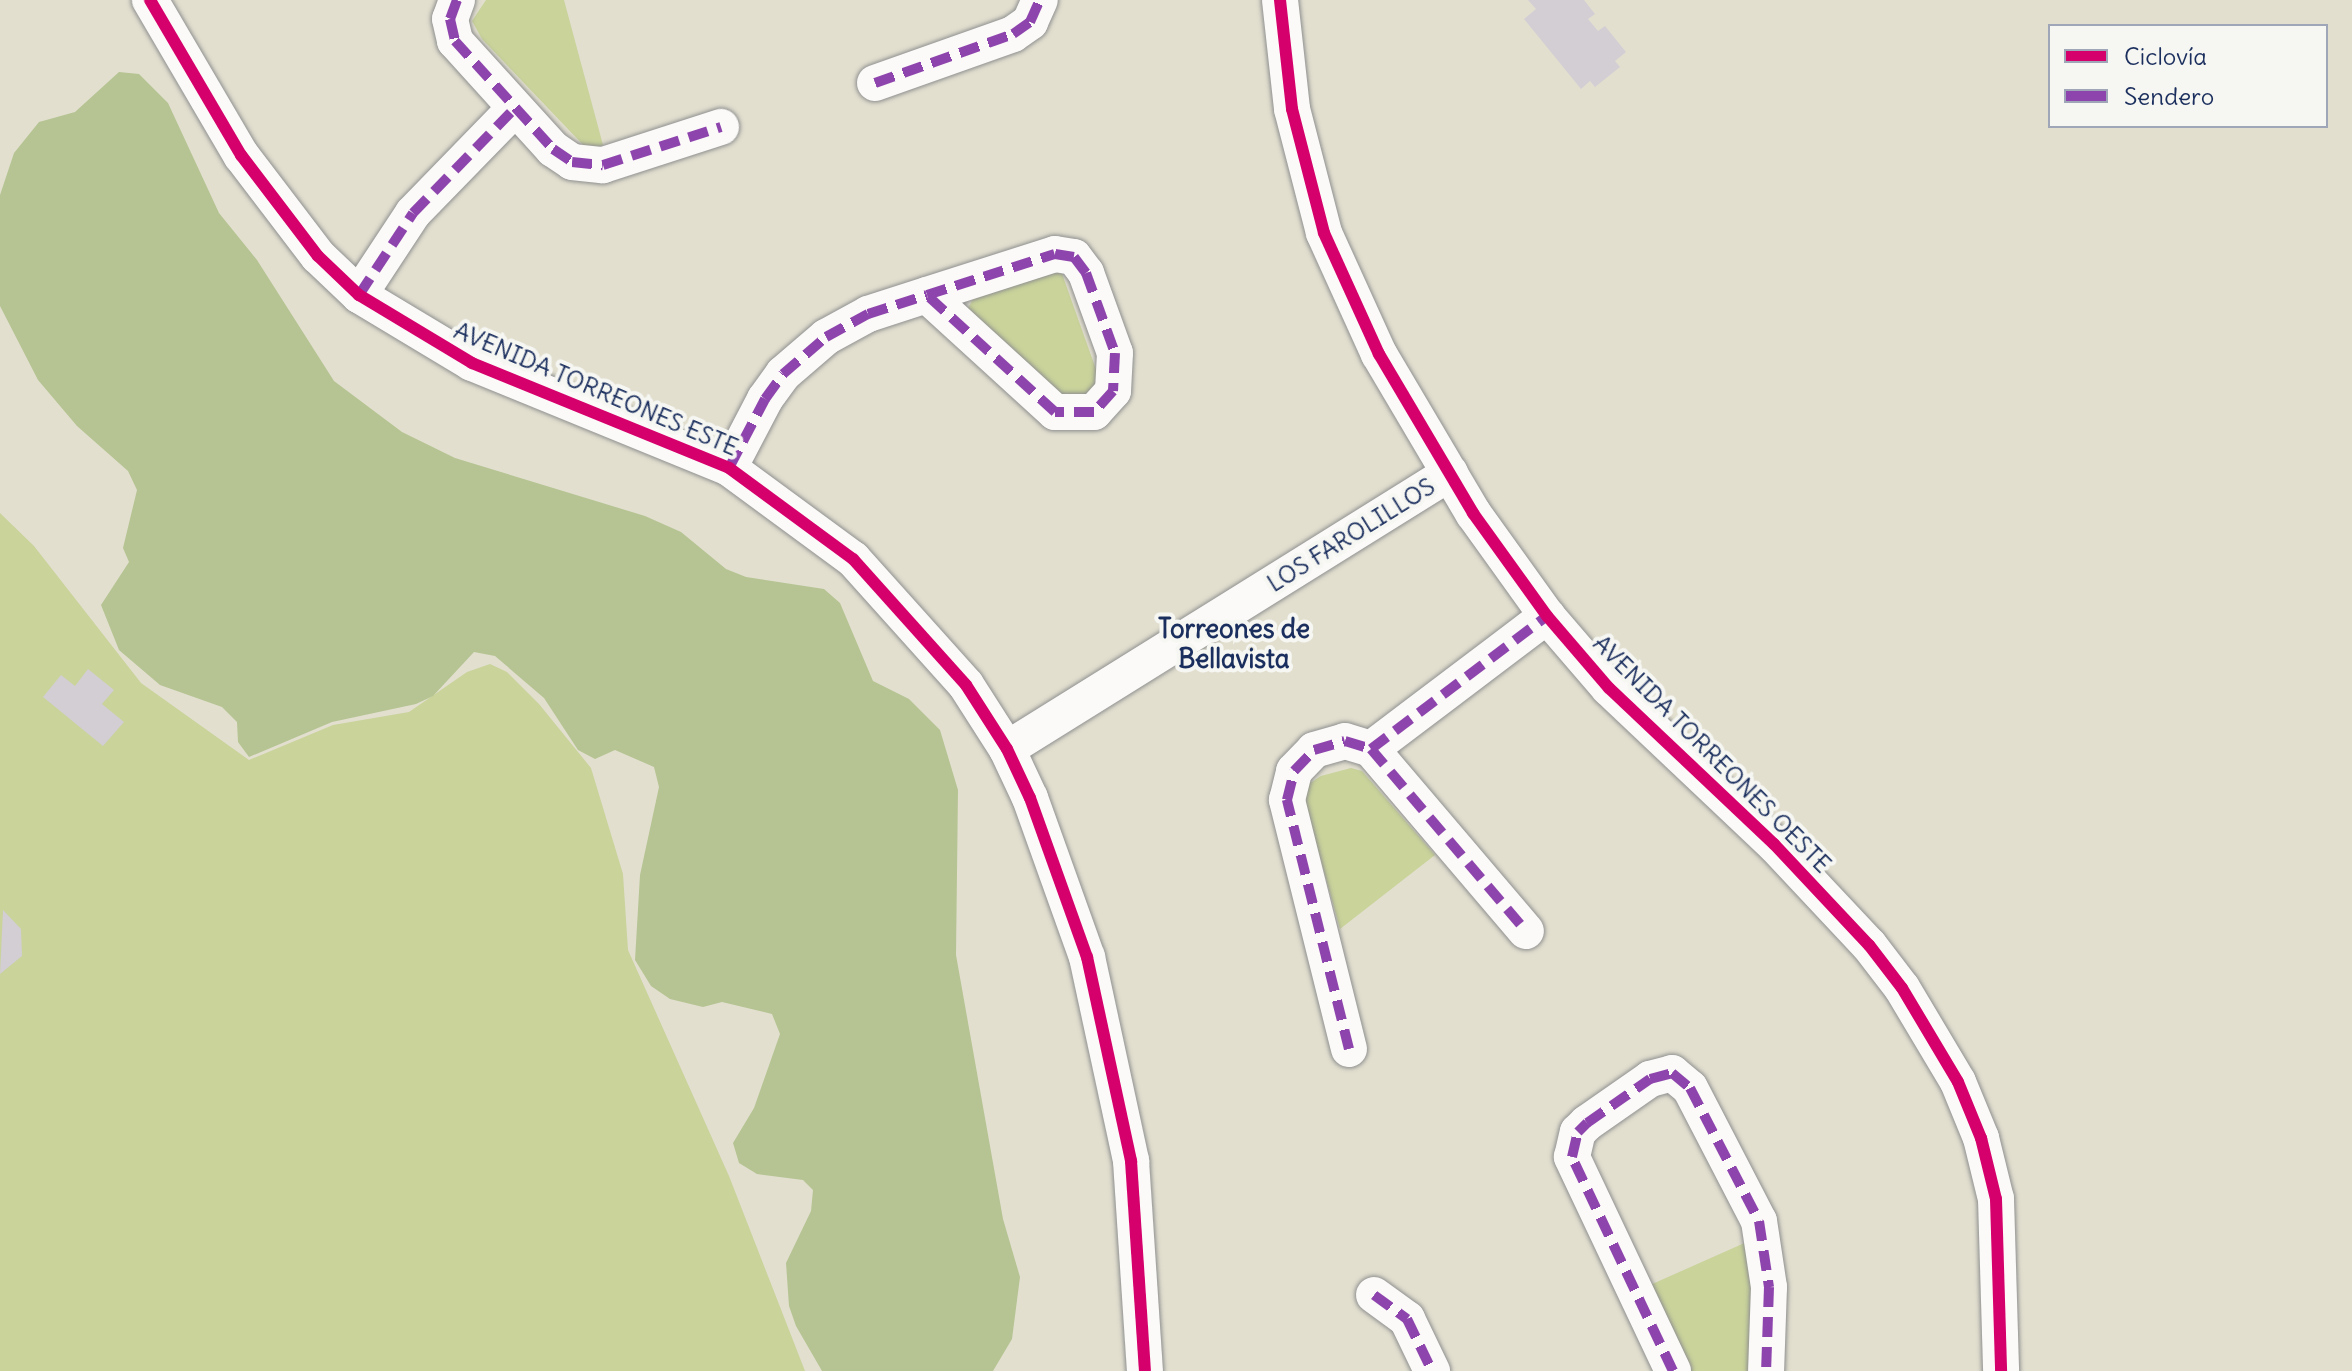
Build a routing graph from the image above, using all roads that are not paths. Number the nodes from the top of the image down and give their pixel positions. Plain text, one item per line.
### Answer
1 (150, 0) edge
2 (457, 0) edge
3 (1040, 0) edge
4 (1280, 0) edge
5 (875, 83) dead end
6 (515, 108) junction
7 (721, 127) dead end
8 (359, 295) junction
9 (927, 295) junction
10 (729, 468) junction
11 (1450, 473) junction
12 (1547, 616) junction
13 (1007, 749) junction
14 (1371, 749) junction
15 (1526, 931) dead end
16 (1349, 1049) dead end
17 (1374, 1295) dead end
18 (1145, 1371) edge
19 (1432, 1371) edge
20 (1673, 1371) edge
21 (1766, 1371) edge
22 (2001, 1371) edge

1 - 8 street, AVENIDA TORREONES ESTE
2 - 6 street
3 - 5 street
4 - 11 street, AVENIDA TORREONES OESTE
6 - 7 street
6 - 8 street
8 - 10 street, AVENIDA TORREONES ESTE
9 - 9 street
9 - 10 street
10 - 13 street, AVENIDA TORREONES ESTE
11 - 12 street, AVENIDA TORREONES OESTE
11 - 13 street, LOS FAROLILLOS
12 - 14 street
12 - 22 street, AVENIDA TORREONES OESTE
13 - 18 street, AVENIDA TORREONES ESTE
14 - 15 street
14 - 16 street
17 - 19 street
20 - 21 street

